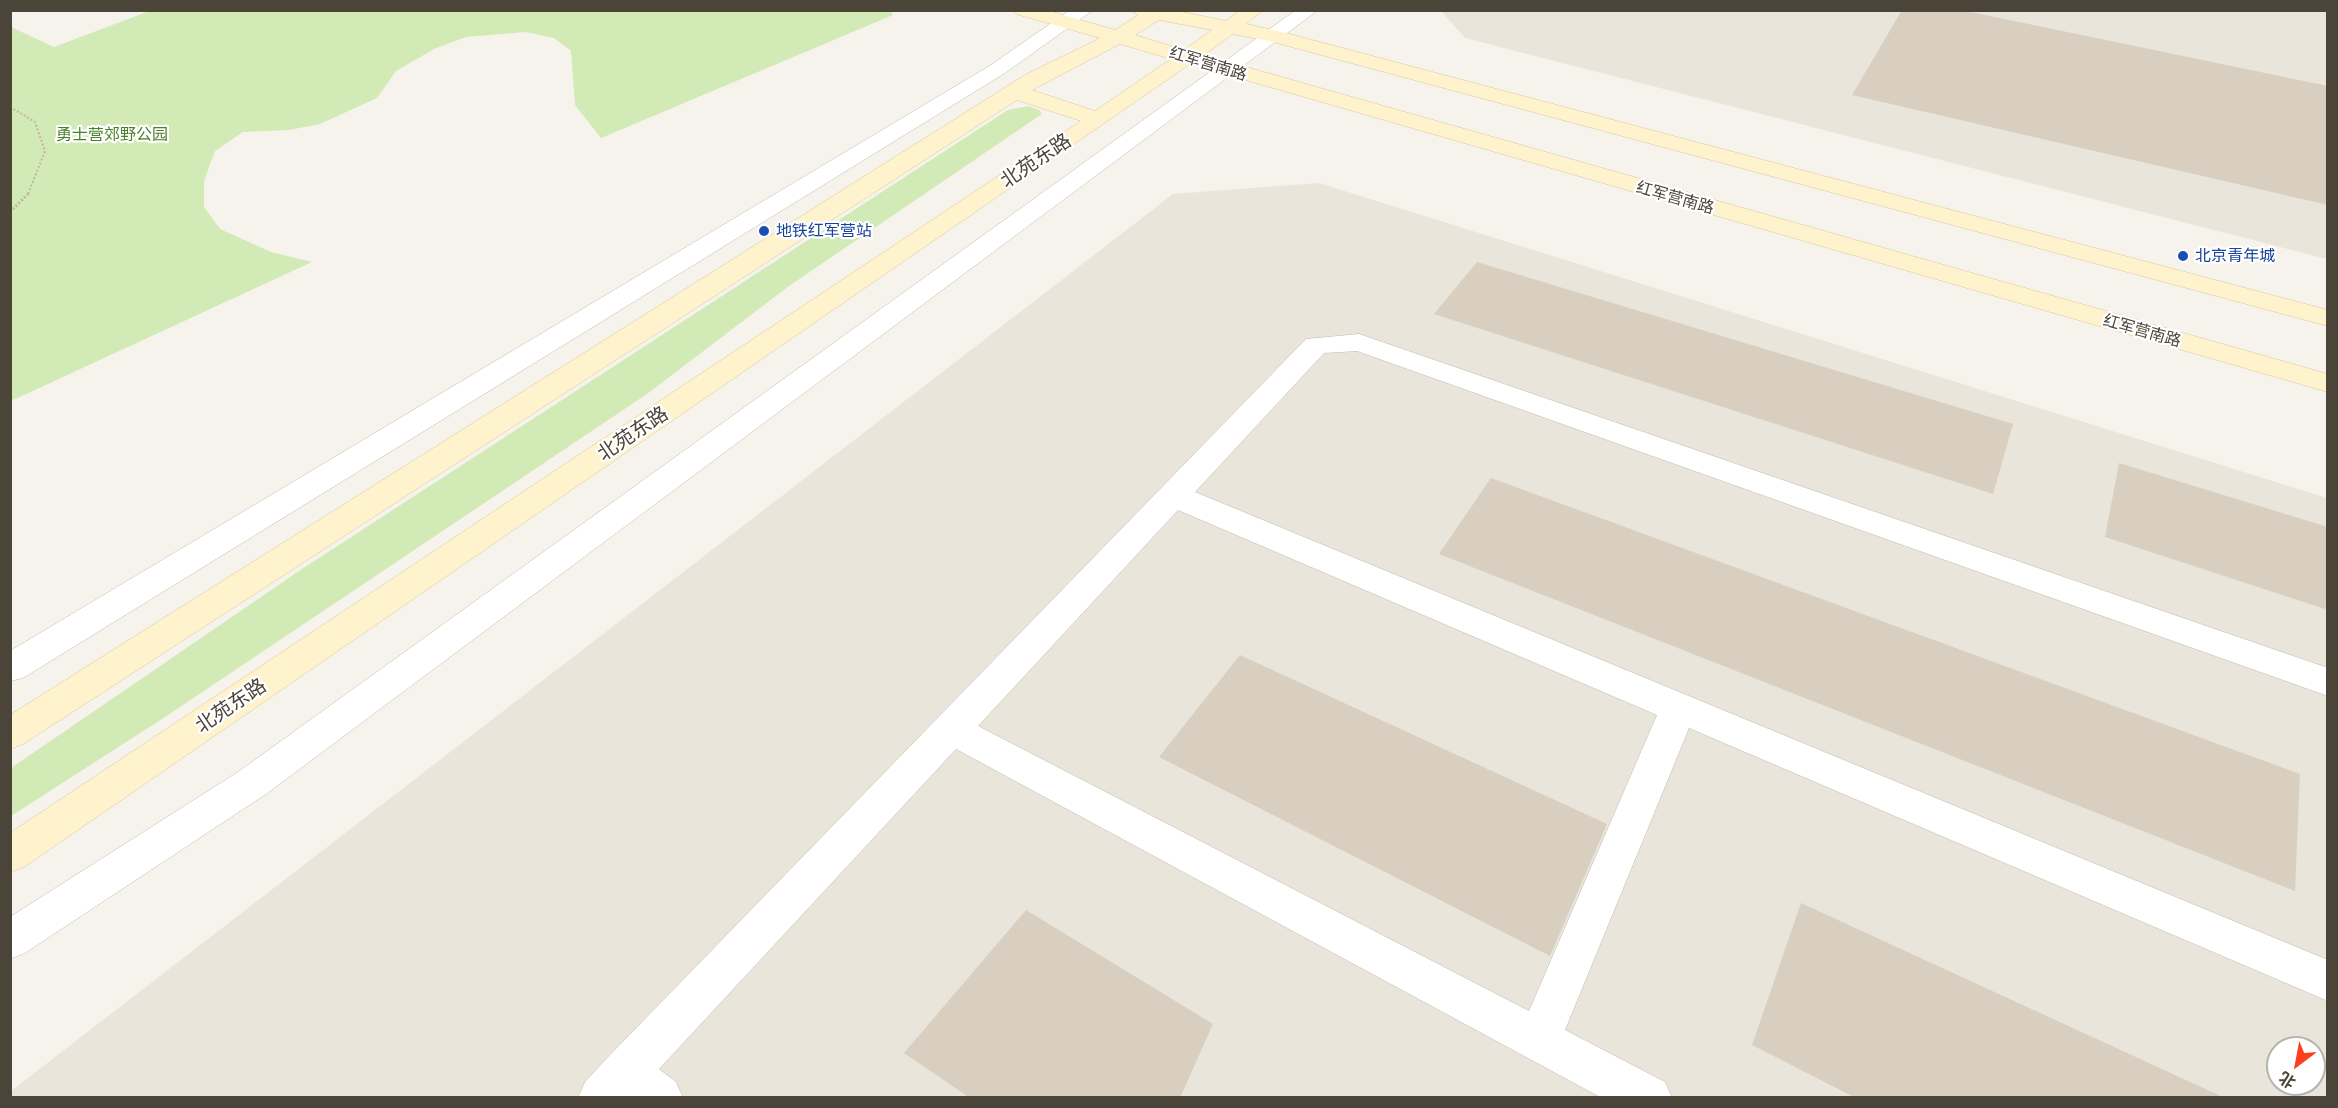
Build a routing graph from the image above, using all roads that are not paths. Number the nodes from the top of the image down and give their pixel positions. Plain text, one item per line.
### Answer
1 (1023, 10) edge
2 (1254, 10) edge
3 (1309, 10) edge
4 (1152, 11) edge
5 (1074, 16) edge
6 (1230, 28) junction
7 (1275, 36) junction
8 (1117, 38) junction
9 (1187, 58) junction
10 (1228, 71) junction
11 (1316, 71) junction
12 (1015, 92) junction
13 (1098, 119) junction
14 (2328, 318) edge
15 (2328, 383) edge
16 (1172, 495) junction
17 (10, 668) edge
18 (2328, 682) edge
19 (1678, 708) junction
20 (951, 729) junction
21 (10, 734) edge
22 (10, 855) edge
23 (10, 940) edge
24 (2328, 981) edge
25 (1539, 1040) junction
26 (629, 1089) edge
27 (1649, 1098) edge

1 - 5 main road, 红军营南路
2 - 6 main road, 北苑东路
3 - 7 street
4 - 6 main road, 红军营南路
4 - 8 main road
5 - 8 main road, 红军营南路
5 - 17 street
6 - 7 main road, 红军营南路
6 - 9 main road, 北苑东路
7 - 10 street
7 - 11 main road, 红军营南路
8 - 9 main road, 红军营南路
8 - 12 main road
9 - 10 main road, 红军营南路
9 - 13 main road, 北苑东路
10 - 11 main road, 红军营南路
10 - 23 street
11 - 14 main road, 红军营南路
11 - 15 main road, 红军营南路
12 - 13 main road
12 - 21 main road
13 - 22 main road, 北苑东路
16 - 18 street
16 - 19 street
16 - 20 street
19 - 24 street
19 - 25 street
20 - 25 street
20 - 26 street
25 - 27 street

